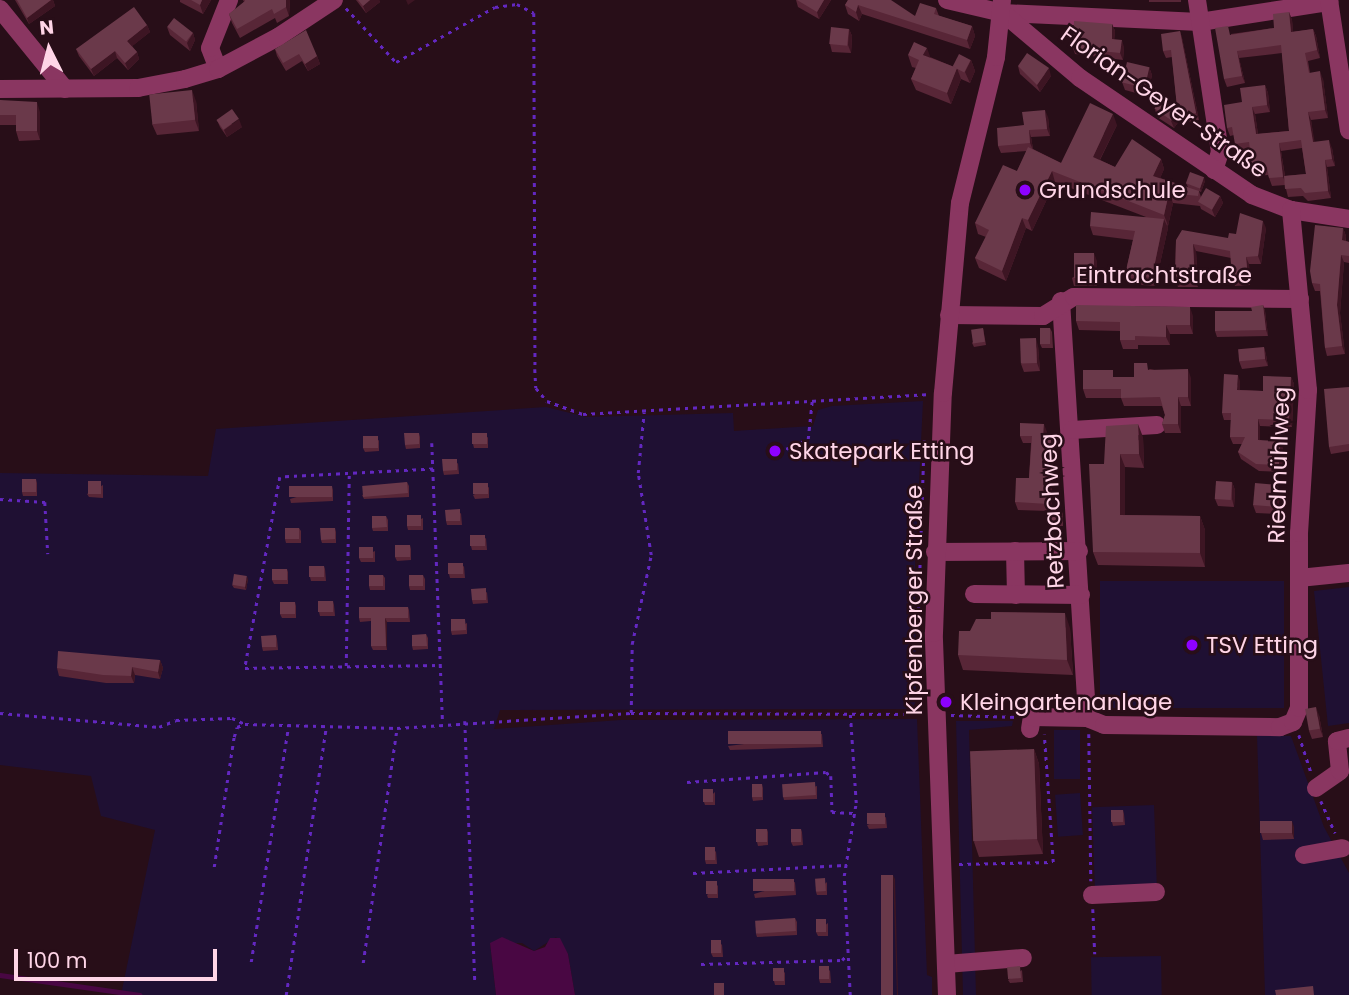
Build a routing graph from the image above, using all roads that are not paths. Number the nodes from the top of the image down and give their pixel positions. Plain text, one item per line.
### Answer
1 (229, 0) edge
2 (334, 0) edge
3 (947, 0) edge
4 (1197, 0) edge
5 (1329, 1) edge
6 (1003, 6) edge
7 (0, 9) edge
8 (1200, 22) junction
9 (218, 69) junction
10 (0, 89) edge
11 (65, 89) junction
12 (1349, 130) edge
13 (1214, 170) junction
14 (1291, 210) junction
15 (1349, 219) edge
16 (1300, 299) junction
17 (1061, 301) junction
18 (949, 315) junction
19 (1157, 425) dead end
20 (1072, 430) junction
21 (1015, 551) junction
22 (1079, 551) junction
23 (935, 552) junction
24 (1349, 573) edge
25 (1299, 578) junction
26 (974, 594) dead end
27 (1016, 595) junction
28 (1081, 595) junction
29 (1087, 718) junction
30 (1035, 721) road end
31 (1349, 738) edge
32 (1317, 788) dead end
33 (1342, 848) dead end
34 (1304, 855) dead end
35 (1156, 892) dead end
36 (1092, 895) dead end
37 (1023, 958) dead end
38 (946, 964) junction
39 (947, 995) edge

1 - 9 street
2 - 9 street
3 - 6 street
4 - 8 street
5 - 8 street
5 - 12 street
6 - 8 street
6 - 13 street, Florian-Geyer-Straße
6 - 18 street, Kipfenberger Straße
7 - 11 street
8 - 13 street
9 - 11 street
10 - 11 street
13 - 14 street, Florian-Geyer-Straße
14 - 15 street, Florian-Geyer-Straße
14 - 16 street, Riedmühlweg
16 - 17 street, Eintrachtstraße
16 - 25 street, Riedmühlweg
17 - 18 street, Eintrachtstraße
17 - 20 street, Retzbachweg
18 - 23 street, Kipfenberger Straße
19 - 20 street
20 - 22 street, Retzbachweg
21 - 22 street
21 - 23 street
21 - 27 street
22 - 28 street, Retzbachweg
23 - 38 street, Kipfenberger Straße
24 - 25 street
25 - 29 street, Riedmühlweg
26 - 27 street
27 - 28 street
28 - 29 street, Retzbachweg
29 - 30 street
31 - 32 street
33 - 34 street
35 - 36 street
37 - 38 street
38 - 39 street, Kipfenberger Straße

